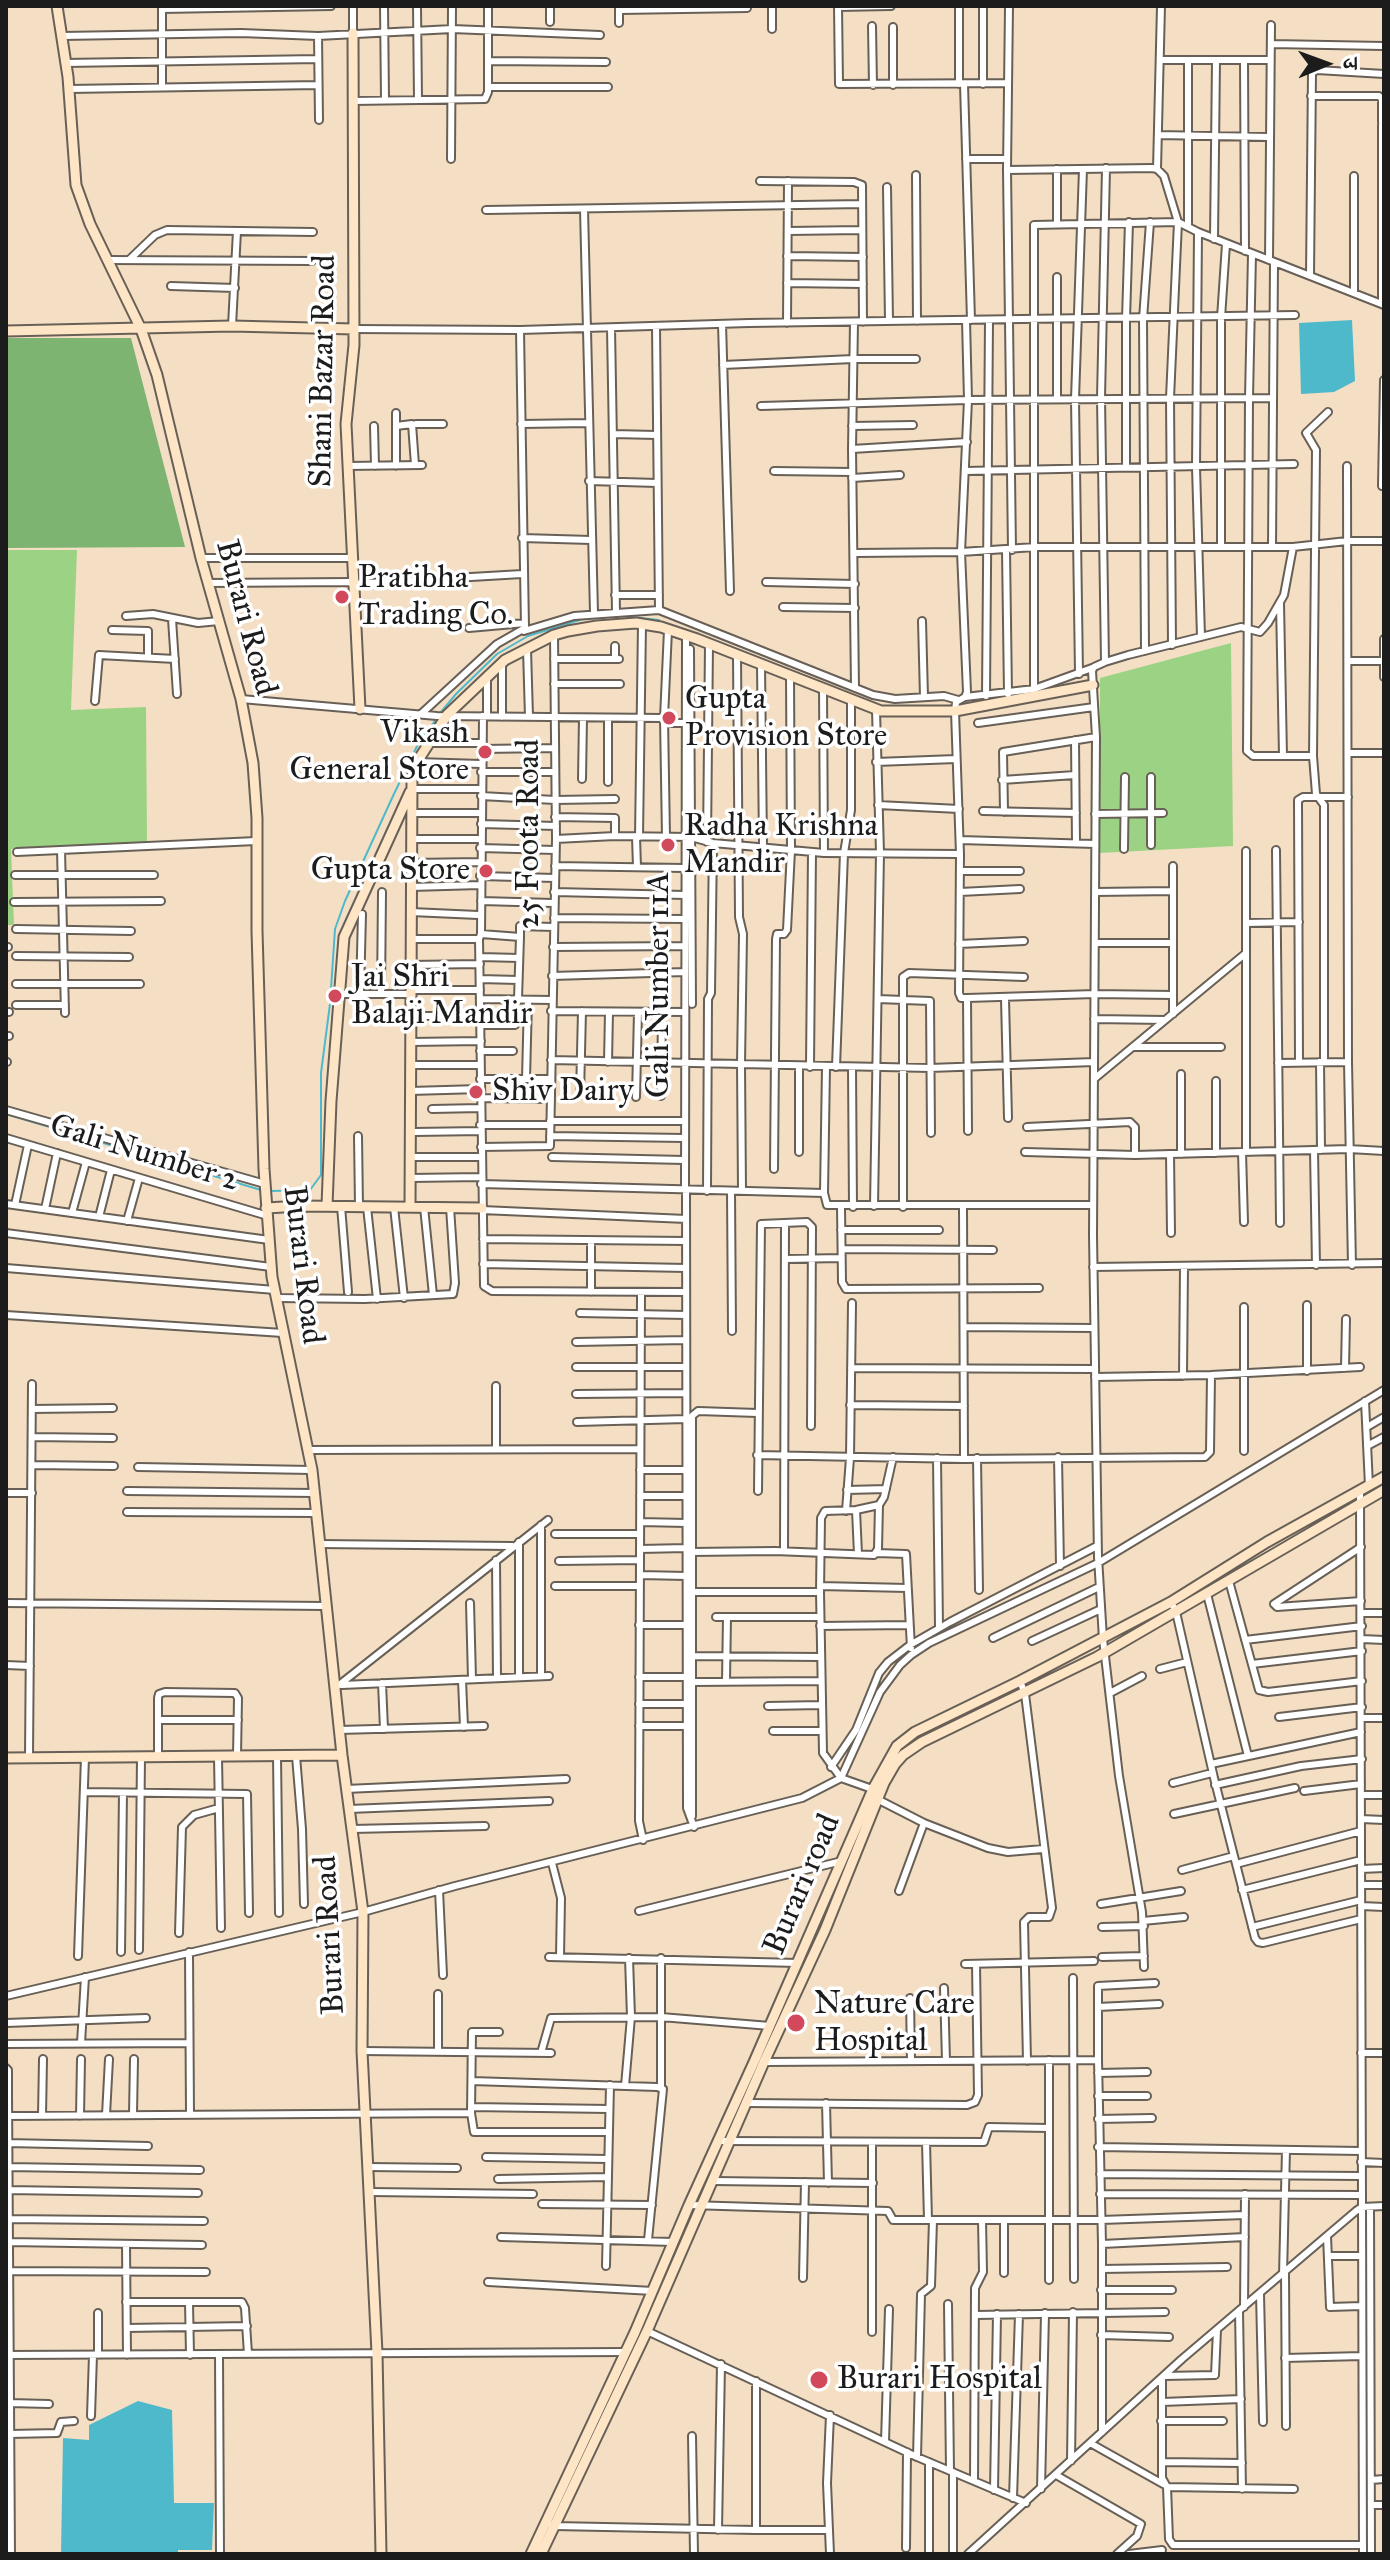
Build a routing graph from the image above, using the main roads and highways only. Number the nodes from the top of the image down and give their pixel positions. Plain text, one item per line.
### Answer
1 (57, 6) edge
2 (353, 33) road end
3 (141, 329) junction
4 (354, 329) junction
5 (6, 331) edge
6 (1092, 677) road end
7 (360, 709) road end
8 (411, 789) junction
9 (266, 1199) junction
10 (327, 1206) junction
11 (410, 1207) junction
12 (482, 1209) road end
13 (1384, 1477) edge
14 (1384, 1490) edge
15 (342, 1755) junction
16 (6, 1758) edge
17 (877, 1794) junction
18 (724, 2142) junction
19 (631, 2354) junction
20 (549, 2524) junction
21 (381, 2554) edge
22 (531, 2554) edge
23 (541, 2554) edge

1 - 3 main road, Burari Road
2 - 4 main road, Shani Bazar Road
3 - 4 main road
3 - 5 main road
3 - 9 main road, Burari Road
4 - 7 main road, Shani Bazar Road
6 - 8 main road
8 - 10 main road
8 - 11 main road
9 - 10 main road
9 - 15 main road, Burari Road
10 - 11 main road
11 - 12 main road
13 - 17 main road, Burari road
14 - 17 main road, Burari road
15 - 16 main road
15 - 21 main road, Burari Road
17 - 18 main road, Burari road
17 - 18 main road, Burari road
18 - 19 main road, Burari road
18 - 19 main road, Burari road
19 - 20 main road, Burari road
20 - 22 main road, Burari road
20 - 23 main road, Burari road

